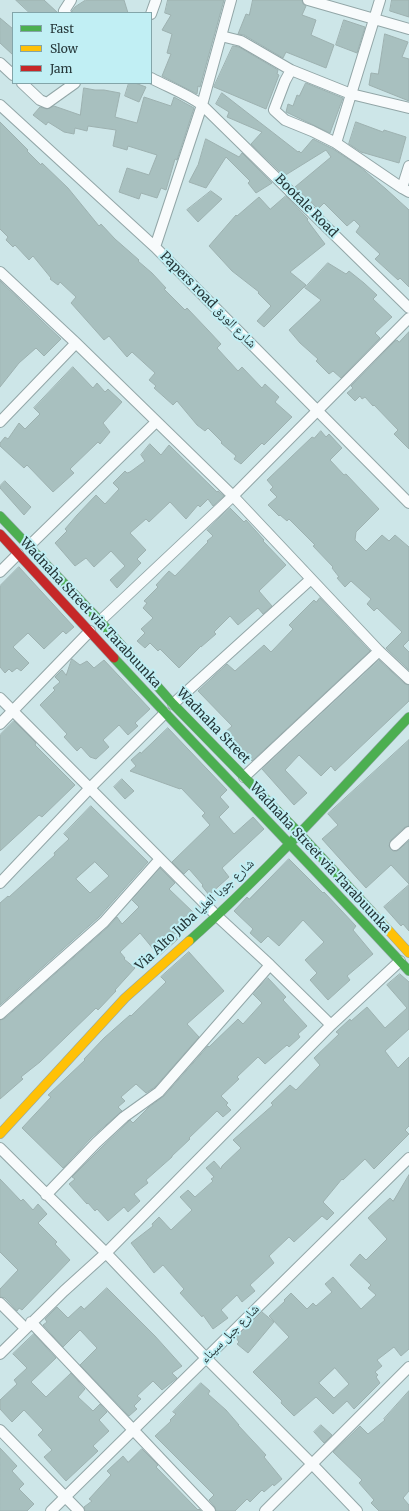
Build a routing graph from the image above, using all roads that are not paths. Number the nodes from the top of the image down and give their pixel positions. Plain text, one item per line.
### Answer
1 (72, 0) edge
2 (156, 0) edge
3 (231, 0) edge
4 (308, 0) edge
5 (380, 0) edge
6 (65, 12) edge
7 (152, 12) edge
8 (374, 19) junction
9 (409, 29) edge
10 (221, 36) junction
11 (0, 62) edge
12 (291, 70) junction
13 (12, 74) edge
14 (152, 79) edge
15 (23, 84) edge
16 (75, 84) edge
17 (351, 94) junction
18 (0, 105) edge
19 (202, 105) junction
20 (409, 108) edge
21 (336, 142) junction
22 (409, 166) edge
23 (406, 190) edge
24 (155, 247) junction
25 (0, 272) edge
26 (409, 308) edge
27 (409, 318) edge
28 (76, 343) junction
29 (318, 411) junction
30 (0, 422) edge
31 (156, 422) junction
32 (233, 496) junction
33 (409, 503) edge
34 (0, 516) edge
35 (0, 534) edge
36 (29, 546) junction
37 (18, 554) junction
38 (0, 572) edge
39 (311, 578) junction
40 (100, 621) junction
41 (90, 631) junction
42 (379, 651) junction
43 (409, 679) edge
44 (0, 698) edge
45 (173, 704) junction
46 (13, 711) junction
47 (165, 713) junction
48 (409, 717) edge
49 (0, 724) edge
50 (244, 777) junction
51 (90, 788) junction
52 (409, 832) edge
53 (299, 833) junction
54 (289, 843) junction
55 (395, 845) dead end
56 (160, 859) junction
57 (0, 883) edge
58 (217, 916) junction
59 (408, 948) edge
60 (400, 961) junction
61 (270, 965) junction
62 (409, 971) edge
63 (0, 1014) edge
64 (331, 1025) junction
65 (0, 1134) edge
66 (0, 1148) edge
67 (409, 1158) edge
68 (46, 1195) junction
69 (106, 1253) junction
70 (0, 1303) edge
71 (28, 1325) junction
72 (0, 1354) edge
73 (206, 1358) junction
74 (409, 1367) edge
75 (0, 1430) edge
76 (133, 1431) junction
77 (312, 1464) junction
78 (65, 1497) junction
79 (51, 1511) edge
80 (79, 1511) edge
81 (210, 1511) edge
82 (265, 1511) edge
83 (357, 1511) edge

1 - 6 street
2 - 7 street
3 - 10 street
4 - 8 street
5 - 8 street
8 - 9 street
8 - 17 street
10 - 12 street
10 - 19 street
11 - 13 street
12 - 17 street
12 - 21 street
14 - 19 street, Bootale Road
15 - 16 street
17 - 20 street
17 - 21 street
18 - 24 street, Papers road شارع الورق
19 - 24 street
19 - 26 street, Bootale Road
21 - 23 street
22 - 23 street
24 - 29 street, Papers road شارع الورق
25 - 28 street
27 - 29 street
28 - 30 street
28 - 31 street
29 - 32 street
29 - 33 street, Papers road شارع الورق
31 - 32 street
31 - 36 street
32 - 39 street
32 - 40 street
34 - 36 main road, Wadnaha Street
35 - 37 main road, Wadnaha Street via Tarabuunka
36 - 40 main road, Wadnaha Street
37 - 38 street
37 - 41 main road, Wadnaha Street via Tarabuunka
39 - 42 street
39 - 45 street
40 - 45 main road, Wadnaha Street
41 - 46 street
41 - 47 main road, Wadnaha Street via Tarabuunka
42 - 43 street
42 - 50 street
44 - 46 street
45 - 50 main road, Wadnaha Street
46 - 49 street
46 - 51 street
47 - 51 street
47 - 54 main road, Wadnaha Street via Tarabuunka
48 - 53 main road, Via Alto Juba شارع جوبا العليا
50 - 53 main road, Wadnaha Street
51 - 56 street
51 - 57 street
52 - 55 street
53 - 54 main road, Via Alto Juba شارع جوبا العليا
53 - 59 main road, Wadnaha Street
54 - 58 main road, Via Alto Juba شارع جوبا العليا
54 - 60 main road, Wadnaha Street via Tarabuunka
56 - 58 street
56 - 63 street
58 - 61 street
58 - 65 main road, Via Alto Juba شارع جوبا العليا
60 - 62 main road, Wadnaha Street via Tarabuunka
60 - 64 street
61 - 64 street
61 - 68 street
64 - 69 street
66 - 68 street
67 - 73 street, شارع جبل سيناء
68 - 69 street
69 - 71 street
69 - 73 street
70 - 71 street
71 - 72 street
71 - 76 street
73 - 76 street, شارع جبل سيناء
73 - 77 street
74 - 77 street
75 - 78 street
76 - 78 street, شارع جبل سيناء
76 - 81 street
77 - 82 street
77 - 83 street
78 - 79 street, شارع جبل سيناء
78 - 80 street

